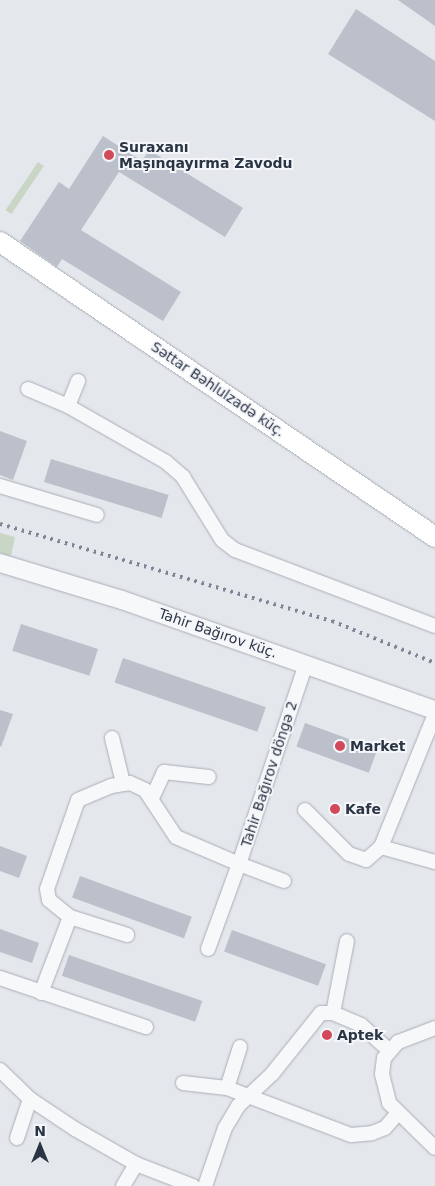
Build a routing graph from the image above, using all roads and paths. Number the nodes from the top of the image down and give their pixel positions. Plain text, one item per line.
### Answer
1 (0, 242) edge
2 (78, 382) dead end
3 (28, 390) dead end
4 (68, 406) junction
5 (0, 486) edge
6 (97, 515) dead end
7 (435, 537) edge
8 (0, 563) edge
9 (435, 626) edge
10 (306, 664) junction
11 (435, 710) edge
12 (435, 714) edge
13 (112, 738) dead end
14 (209, 776) dead end
15 (123, 782) junction
16 (152, 798) junction
17 (305, 810) dead end
18 (380, 846) junction
19 (435, 862) edge
20 (240, 864) junction
21 (284, 882) dead end
22 (70, 917) junction
23 (127, 935) dead end
24 (347, 941) dead end
25 (208, 949) dead end
26 (0, 978) edge
27 (41, 993) junction
28 (333, 1013) junction
29 (146, 1027) dead end
30 (435, 1028) edge
31 (240, 1047) dead end
32 (389, 1050) junction
33 (0, 1070) edge
34 (183, 1083) dead end
35 (227, 1088) junction
36 (248, 1095) junction
37 (30, 1099) junction
38 (397, 1114) junction
39 (17, 1138) dead end
40 (435, 1148) edge
41 (136, 1164) junction
42 (123, 1186) edge
43 (193, 1186) edge
44 (205, 1186) edge

1 - 7 main road, Səttar Bəhlulzadə küç.
2 - 4 street
3 - 4 street
4 - 9 street
5 - 6 street
8 - 10 street, Tahir Bağırov küç.
10 - 11 street, Tahir Bağırov küç.
10 - 20 street, Tahir Bağırov döngə 2
12 - 18 street
13 - 15 street
14 - 16 street
15 - 16 street
15 - 22 street
16 - 20 street, Tahir Bağırov döngə 2
17 - 18 street
18 - 19 street
20 - 21 street
20 - 25 street
22 - 23 street
22 - 27 street
24 - 28 street
26 - 27 street
27 - 29 street
28 - 32 street
28 - 36 street
30 - 32 street
31 - 35 street
32 - 38 street
33 - 37 street
34 - 35 street
35 - 36 street
36 - 38 street
36 - 44 street
37 - 39 street
37 - 41 street
38 - 40 street
41 - 42 street
41 - 43 street

